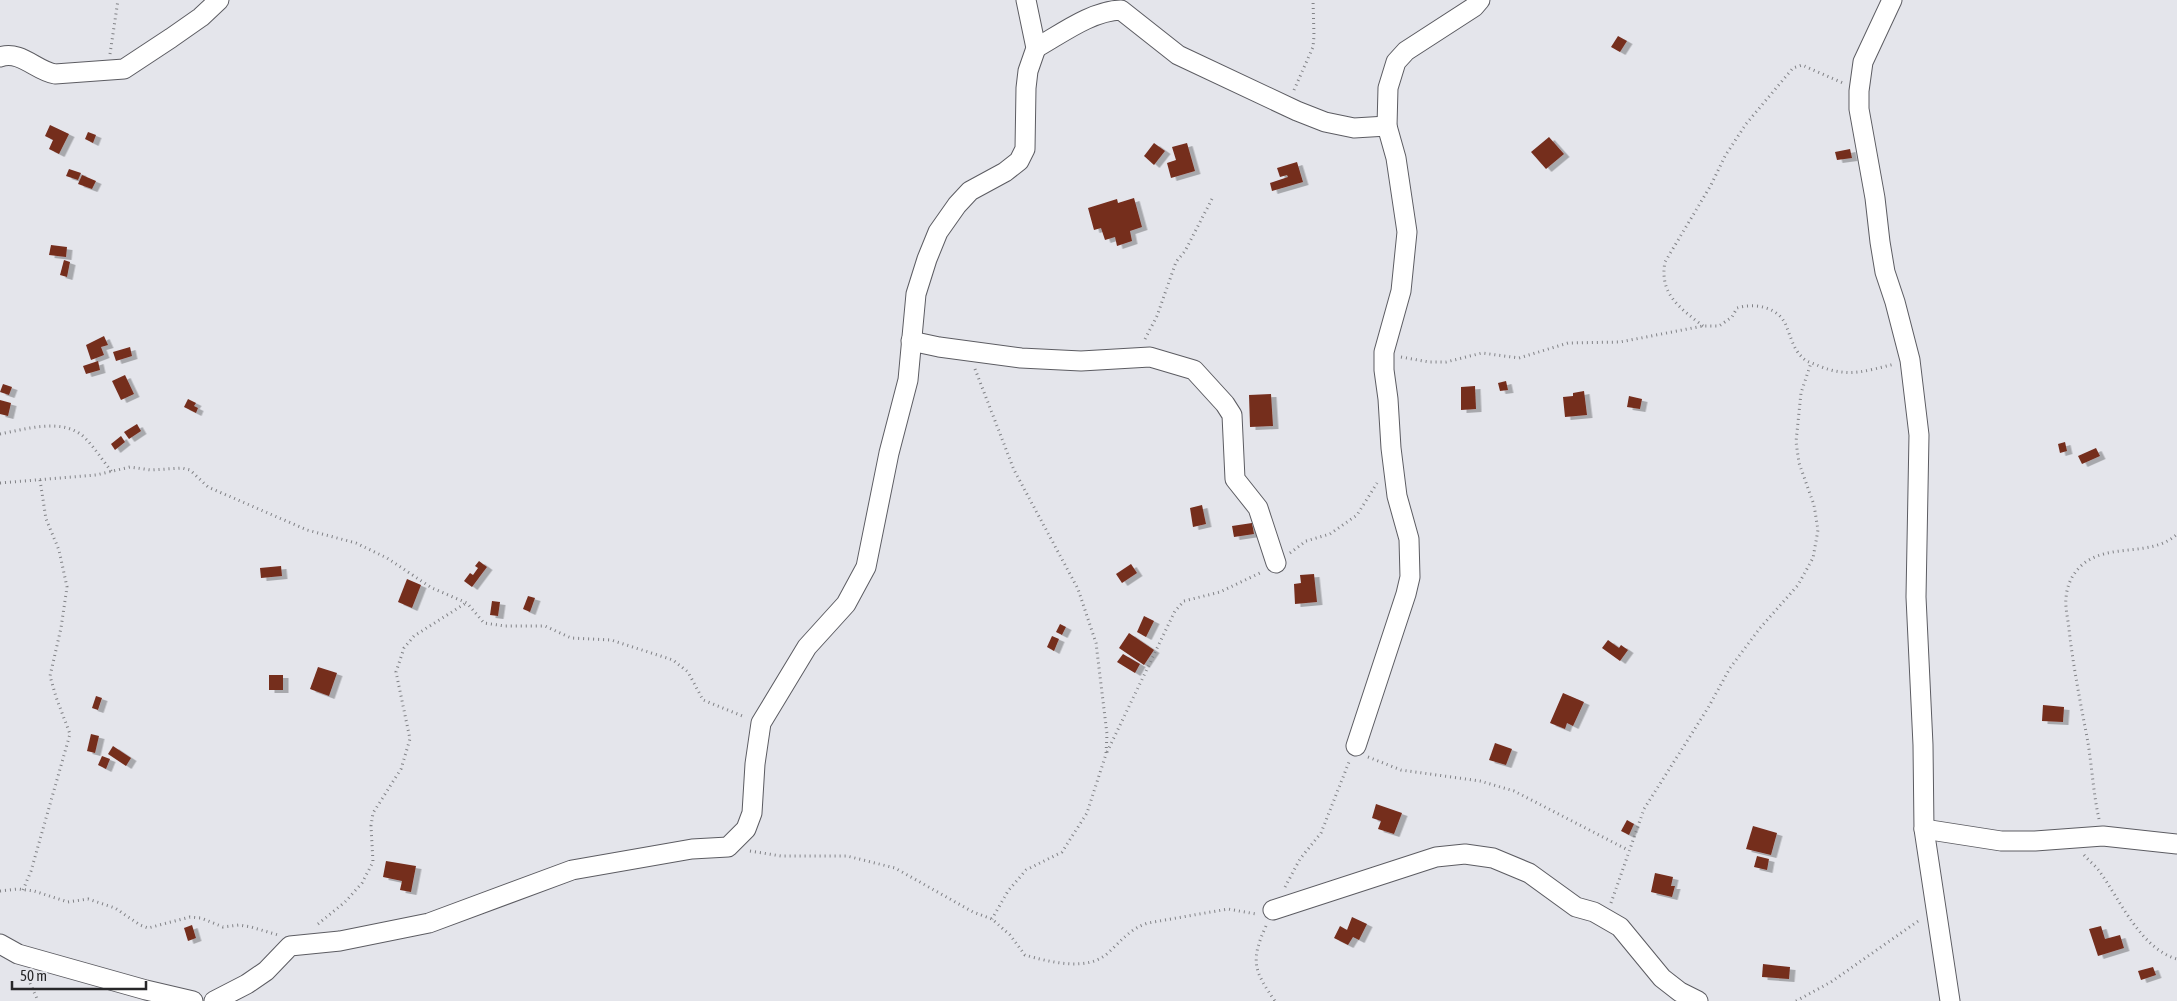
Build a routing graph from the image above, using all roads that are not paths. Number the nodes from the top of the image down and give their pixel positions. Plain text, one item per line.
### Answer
1 (219, 0) edge
2 (1026, 0) edge
3 (1480, 0) edge
4 (1892, 0) edge
5 (1124, 5) edge
6 (1036, 48) junction
7 (0, 57) edge
8 (1387, 126) junction
9 (911, 341) junction
10 (1276, 563) road end
11 (1356, 746) road end
12 (1924, 829) junction
13 (2177, 844) edge
14 (1271, 914) road end
15 (4, 951) edge
16 (193, 1001) edge
17 (214, 1001) edge
18 (1698, 1001) edge
19 (1950, 1001) edge

1 - 7 street
2 - 6 street
3 - 8 street
4 - 12 street
5 - 6 street
5 - 8 street
6 - 9 street
8 - 11 street
9 - 10 street
9 - 17 street
12 - 13 street
12 - 19 street
14 - 18 street
15 - 16 street

